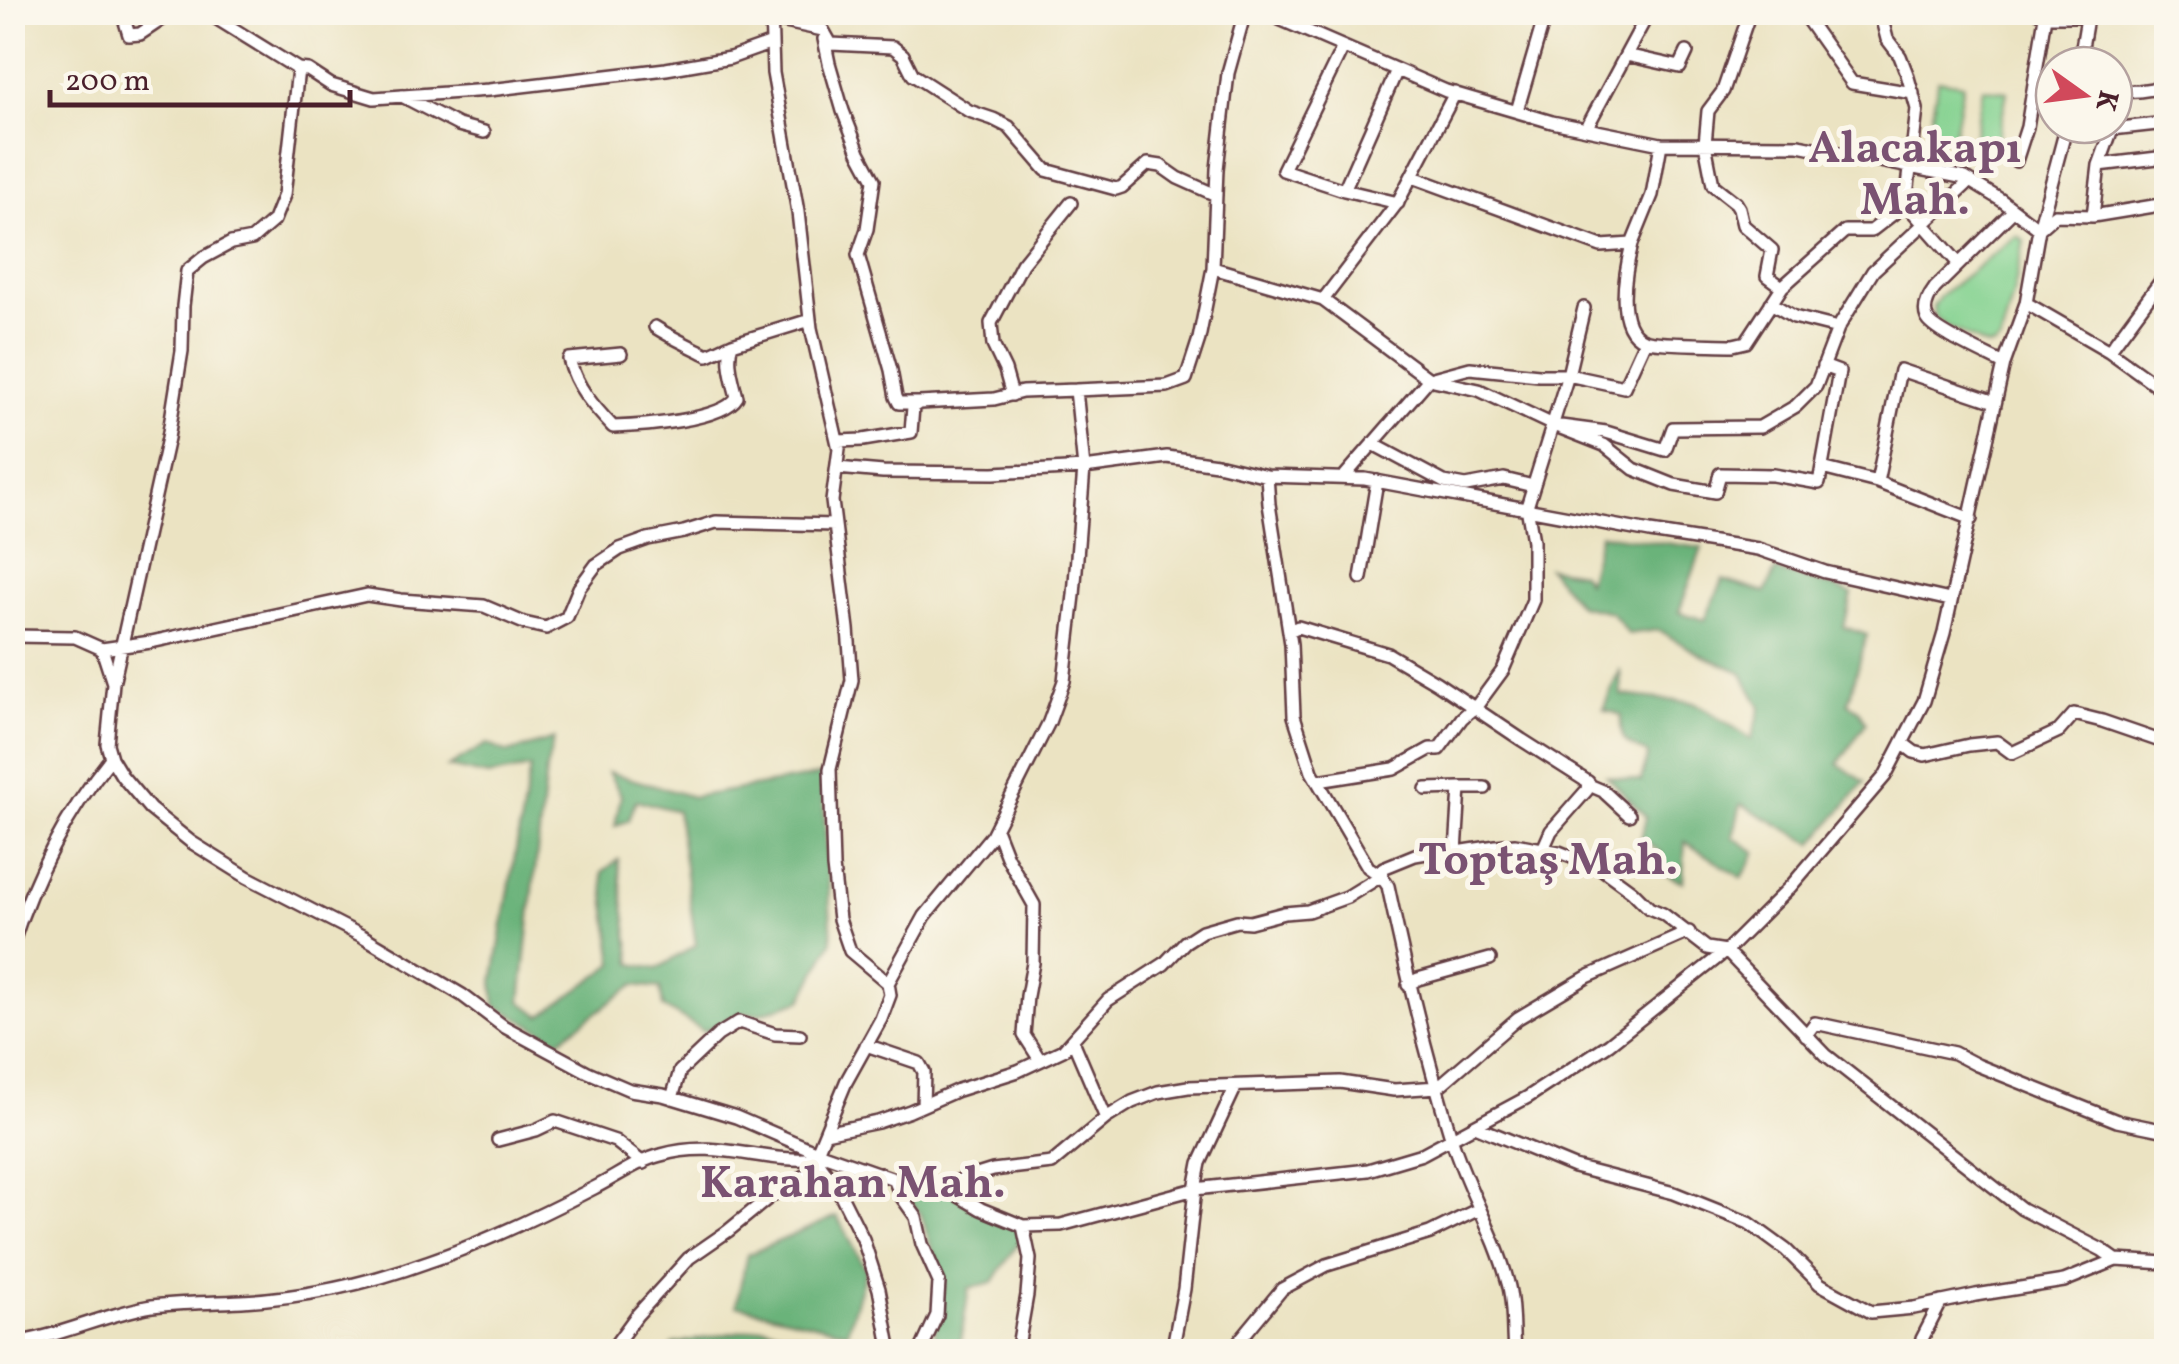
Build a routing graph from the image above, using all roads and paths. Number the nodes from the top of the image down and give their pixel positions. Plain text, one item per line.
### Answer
1 (122, 12) edge
2 (173, 12) edge
3 (206, 12) edge
4 (1246, 12) edge
5 (1263, 12) edge
6 (1546, 12) edge
7 (1650, 12) edge
8 (1750, 12) edge
9 (1802, 12) edge
10 (1880, 12) edge
11 (2042, 14) edge
12 (2087, 14) edge
13 (771, 16) edge
14 (2166, 16) edge
15 (822, 30) junction
16 (772, 44) junction
17 (2082, 45) edge
18 (1342, 46) junction
19 (1686, 52) dead end
20 (1626, 55) junction
21 (298, 69) junction
22 (1397, 70) junction
23 (2166, 86) edge
24 (2134, 90) edge
25 (1913, 92) junction
26 (1455, 93) junction
27 (402, 96) junction
28 (1517, 111) junction
29 (2166, 123) edge
30 (2134, 124) edge
31 (1586, 129) junction
32 (484, 132) dead end
33 (1662, 144) junction
34 (1705, 144) junction
35 (2062, 145) edge
36 (2106, 145) edge
37 (2166, 157) edge
38 (2016, 160) dead end
39 (2099, 165) junction
40 (1912, 167) junction
41 (1413, 177) junction
42 (1970, 181) junction
43 (1344, 190) junction
44 (1216, 195) junction
45 (1071, 203) dead end
46 (1398, 203) junction
47 (1906, 204) junction
48 (2166, 204) edge
49 (2014, 210) junction
50 (2093, 216) junction
51 (1924, 224) junction
52 (2039, 229) junction
53 (1632, 244) junction
54 (1959, 264) junction
55 (1213, 268) junction
56 (2166, 274) edge
57 (1782, 288) junction
58 (1322, 300) junction
59 (1770, 303) junction
60 (2026, 303) junction
61 (1584, 308) dead end
62 (810, 320) junction
63 (655, 327) dead end
64 (1838, 328) junction
65 (1645, 341) junction
66 (732, 344) junction
67 (2109, 351) junction
68 (621, 354) dead end
69 (2004, 364) junction
70 (1823, 366) junction
71 (1568, 375) junction
72 (1429, 380) junction
73 (1076, 390) junction
74 (2166, 392) edge
75 (1012, 394) junction
76 (1994, 402) junction
77 (920, 403) junction
78 (1553, 425) junction
79 (838, 441) junction
80 (1372, 444) junction
81 (837, 468) junction
82 (1084, 468) junction
83 (1822, 468) junction
84 (1267, 476) junction
85 (1343, 478) junction
86 (1377, 481) junction
87 (1877, 482) junction
88 (1534, 486) junction
89 (1526, 507) junction
90 (1971, 520) junction
91 (835, 525) junction
92 (1361, 578) dead end
93 (1950, 600) junction
94 (1289, 631) junction
95 (12, 636) edge
96 (121, 646) junction
97 (102, 649) junction
98 (113, 683) junction
99 (1473, 708) junction
100 (1902, 744) junction
101 (2166, 744) edge
102 (111, 758) junction
103 (1318, 781) junction
104 (1589, 785) junction
105 (1460, 788) junction
106 (1485, 788) dead end
107 (1426, 789) dead end
108 (1629, 815) dead end
109 (996, 829) junction
110 (1543, 849) junction
111 (1456, 852) junction
112 (1381, 876) junction
113 (1689, 932) junction
114 (12, 945) edge
115 (1726, 952) junction
116 (1490, 959) dead end
117 (888, 982) junction
118 (1408, 985) junction
119 (1806, 1035) junction
120 (800, 1036) dead end
121 (1073, 1041) junction
122 (866, 1045) junction
123 (1040, 1060) junction
124 (1236, 1086) junction
125 (1438, 1086) junction
126 (672, 1098) junction
127 (924, 1105) junction
128 (1106, 1118) junction
129 (1475, 1126) junction
130 (2166, 1131) edge
131 (825, 1133) junction
132 (1451, 1138) junction
133 (498, 1140) dead end
134 (819, 1159) junction
135 (643, 1162) junction
136 (894, 1179) junction
137 (942, 1186) junction
138 (1195, 1189) junction
139 (1479, 1209) junction
140 (1023, 1226) junction
141 (2116, 1260) junction
142 (2166, 1263) edge
143 (1941, 1302) junction
144 (12, 1343) edge
145 (610, 1352) edge
146 (891, 1352) edge
147 (920, 1352) edge
148 (1017, 1352) edge
149 (1172, 1352) edge
150 (1230, 1352) edge
151 (1514, 1352) edge
152 (1918, 1352) edge

1 - 2 street
3 - 21 street
4 - 44 street
5 - 18 street
6 - 28 street
7 - 20 street
8 - 34 street
9 - 25 street
10 - 25 street
11 - 12 street
11 - 38 street
12 - 14 street
12 - 17 street
13 - 15 street
13 - 16 street
15 - 44 street
15 - 77 street
16 - 27 street
16 - 62 street
18 - 22 street
18 - 43 street
19 - 20 street
20 - 31 street
21 - 27 street
21 - 96 street
22 - 26 street
22 - 43 street
23 - 24 street
25 - 40 street
26 - 28 street
26 - 41 street
27 - 32 street
28 - 31 street
29 - 30 street
31 - 33 street
33 - 34 street
33 - 53 street
34 - 40 street
34 - 57 street
35 - 52 street
36 - 39 street
37 - 39 street
39 - 50 street
40 - 42 street
40 - 47 street
41 - 46 street
41 - 53 street
42 - 49 street
42 - 51 street
43 - 46 street
44 - 55 street
45 - 75 street
46 - 58 street
47 - 51 street
47 - 57 street
48 - 50 street
49 - 52 street
49 - 54 street
50 - 52 street
51 - 54 street
51 - 64 street
52 - 60 street
53 - 65 street
54 - 69 street
55 - 58 street
55 - 73 street
56 - 67 street
57 - 59 street
58 - 72 street
59 - 64 street
59 - 65 street
60 - 67 street
60 - 69 street
61 - 71 street
62 - 66 street
62 - 79 street
63 - 66 street
64 - 70 street
65 - 71 street
66 - 68 street
67 - 74 street
69 - 76 street
70 - 78 street
70 - 83 street
71 - 72 street
71 - 78 street
72 - 78 street
72 - 80 street
73 - 75 street
73 - 82 street
75 - 77 street
76 - 87 street
76 - 90 street
77 - 79 street
78 - 83 street
78 - 88 street
79 - 81 street
80 - 85 street
80 - 88 street
81 - 82 street
81 - 91 street
82 - 84 street
82 - 109 street
83 - 87 street
84 - 85 street
84 - 94 street
85 - 86 street
86 - 89 street
86 - 92 street
87 - 90 street
88 - 89 street
89 - 93 street
89 - 99 street
90 - 93 street
91 - 96 street
91 - 117 street
93 - 100 street
94 - 99 street
94 - 103 street
95 - 97 street
96 - 97 street
96 - 98 street
97 - 98 street
98 - 102 street
99 - 103 street
99 - 104 street
100 - 101 street
100 - 115 street
102 - 114 street
102 - 126 street
103 - 112 street
104 - 108 street
104 - 110 street
105 - 106 street
105 - 107 street
105 - 111 street
109 - 117 street
109 - 123 street
110 - 111 street
110 - 113 street
111 - 112 street
112 - 118 street
112 - 121 street
113 - 115 street
113 - 125 street
115 - 119 street
115 - 129 street
116 - 118 street
117 - 122 street
118 - 125 street
119 - 130 street
119 - 141 street
120 - 126 street
121 - 123 street
121 - 128 street
122 - 127 street
122 - 131 street
123 - 127 street
124 - 125 street
124 - 128 street
124 - 138 street
125 - 132 street
126 - 134 street
127 - 131 street
128 - 137 street
129 - 132 street
129 - 143 street
131 - 134 street
132 - 138 street
132 - 139 street
133 - 135 street
134 - 135 street
134 - 136 street
134 - 145 street
134 - 146 street
135 - 144 street
136 - 137 street
136 - 147 street
137 - 140 street
138 - 140 street
138 - 149 street
139 - 150 street
139 - 151 street
140 - 148 street
141 - 142 street
141 - 143 street
143 - 152 street

